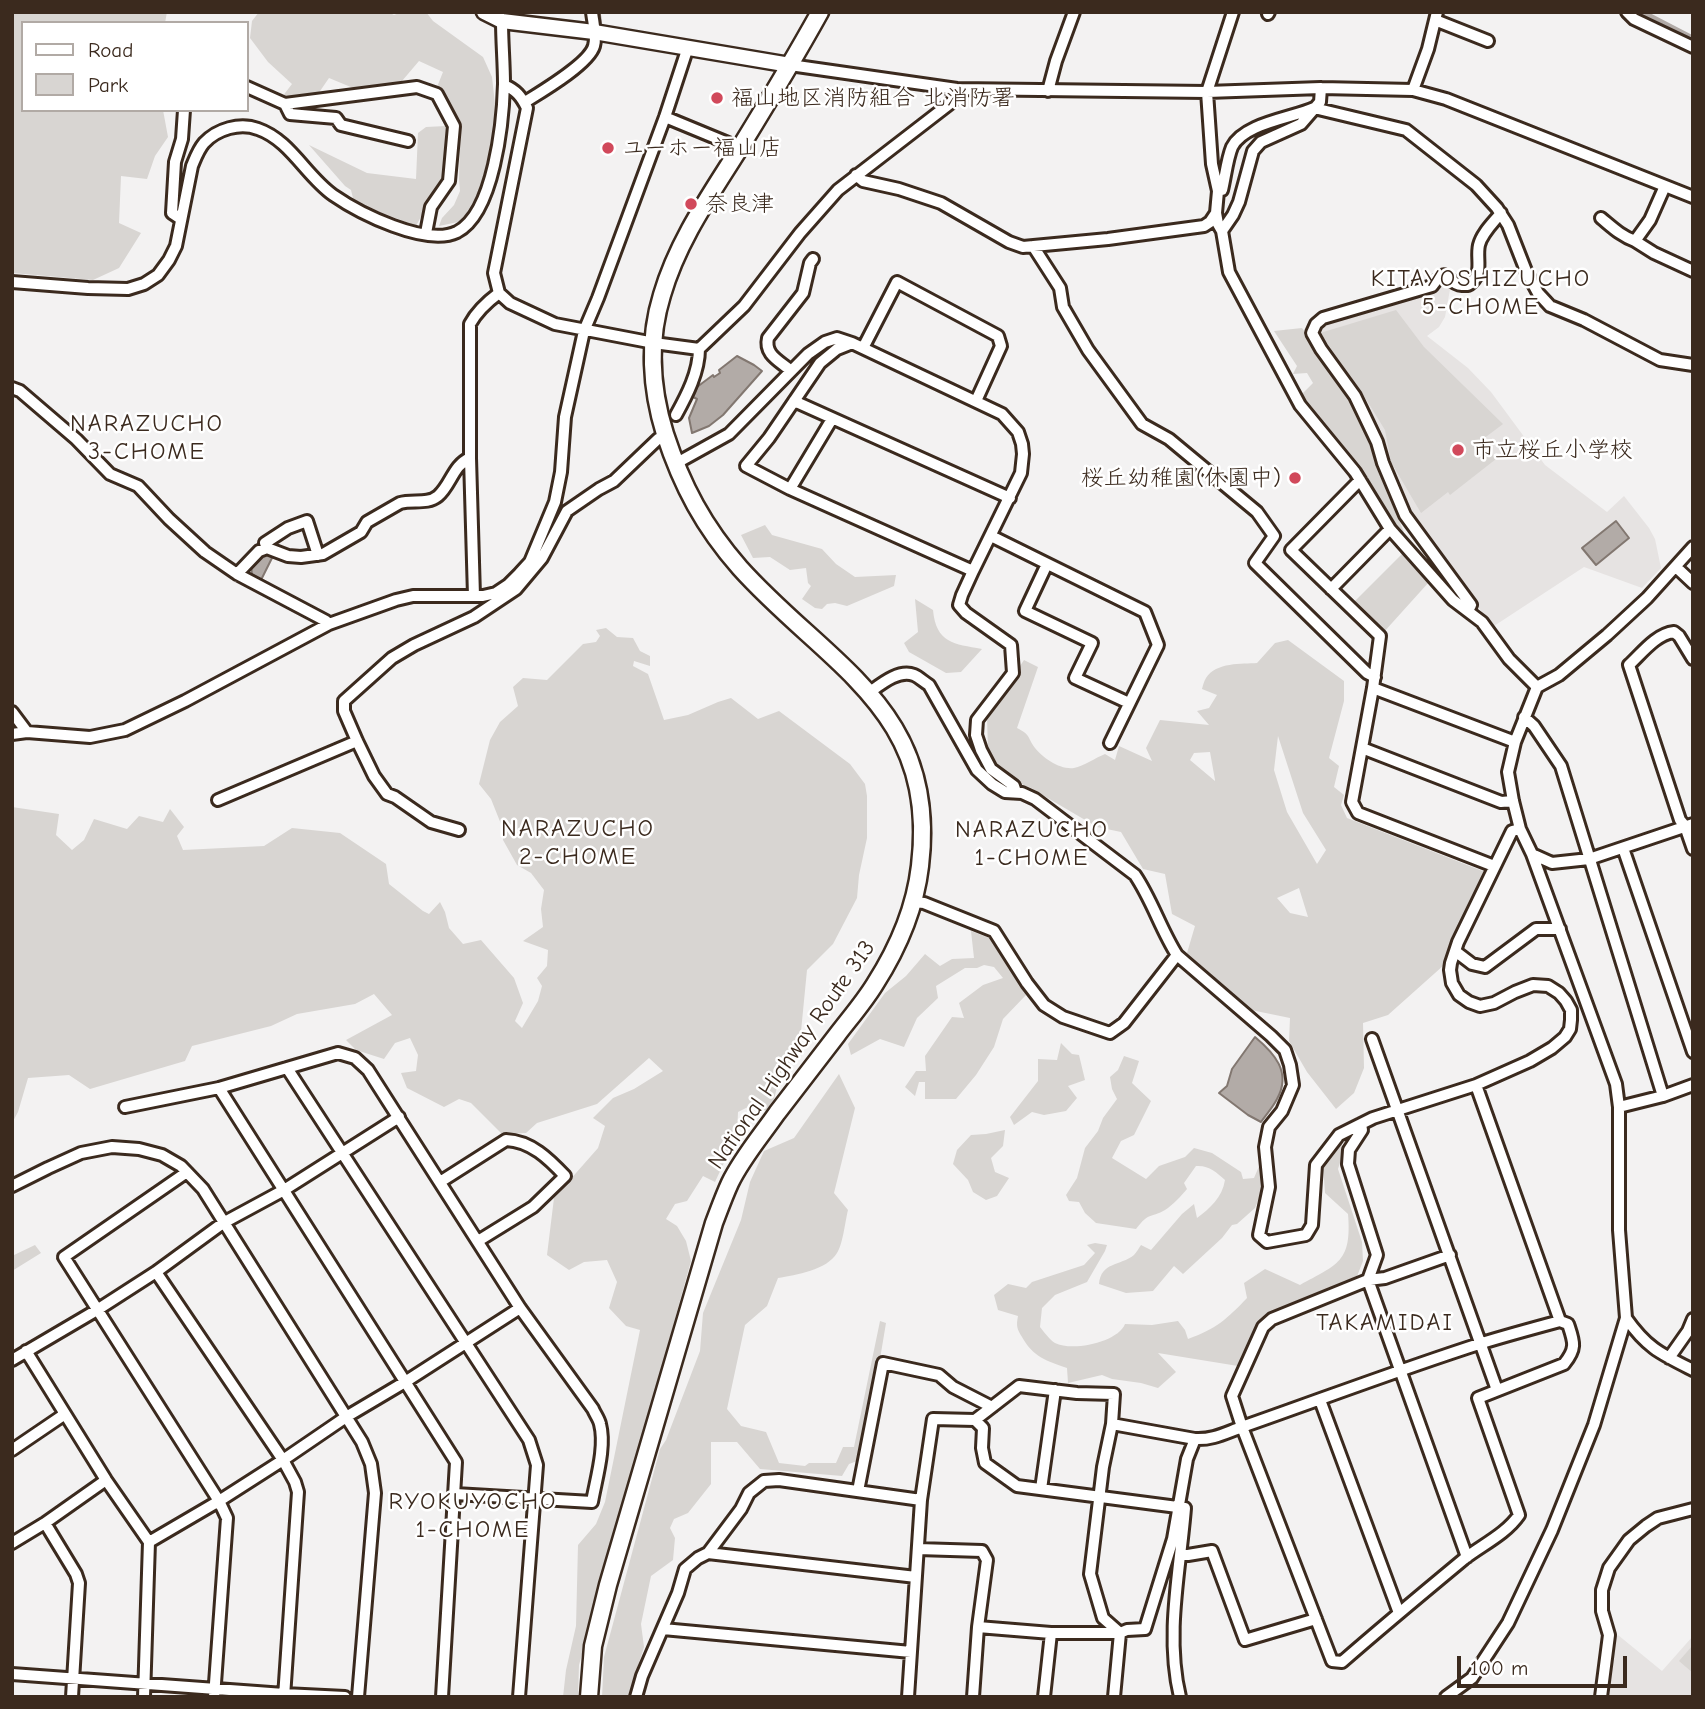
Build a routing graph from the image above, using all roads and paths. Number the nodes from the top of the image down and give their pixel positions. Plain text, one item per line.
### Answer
1 (484, 12) edge
2 (592, 12) edge
3 (820, 12) edge
4 (1074, 12) edge
5 (1233, 12) edge
6 (1626, 12) edge
7 (1436, 16) edge
8 (502, 21) junction
9 (594, 32) junction
10 (1488, 41) dead end
11 (1692, 46) edge
12 (688, 47) junction
13 (790, 65) junction
14 (504, 85) junction
15 (248, 87) edge
16 (1321, 88) junction
17 (957, 89) junction
18 (1048, 90) junction
19 (1413, 90) junction
20 (1207, 92) junction
21 (525, 103) junction
22 (285, 104) junction
23 (1314, 108) junction
24 (184, 112) edge
25 (665, 117) junction
26 (408, 141) dead end
27 (740, 148) junction
28 (856, 175) junction
29 (1665, 186) junction
30 (1218, 191) junction
31 (1693, 197) edge
32 (1216, 214) junction
33 (1501, 214) junction
34 (1601, 218) dead end
35 (181, 219) junction
36 (1222, 231) junction
37 (426, 233) junction
38 (1635, 241) junction
39 (1033, 246) junction
40 (813, 259) dead end
41 (1693, 271) edge
42 (12, 282) edge
43 (499, 293) junction
44 (584, 331) junction
45 (852, 342) junction
46 (654, 343) junction
47 (863, 348) junction
48 (699, 349) junction
49 (1693, 365) edge
50 (791, 371) junction
51 (12, 388) edge
52 (794, 401) junction
53 (976, 401) junction
54 (676, 415) dead end
55 (832, 419) junction
56 (658, 439) dead end
57 (470, 458) junction
58 (675, 464) junction
59 (1360, 480) junction
60 (790, 489) junction
61 (1010, 498) junction
62 (1390, 528) junction
63 (991, 536) junction
64 (1274, 537) junction
65 (1693, 547) edge
66 (267, 548) junction
67 (1292, 550) junction
68 (318, 555) junction
69 (1047, 564) junction
70 (1676, 567) junction
71 (973, 571) junction
72 (237, 574) junction
73 (1693, 583) edge
74 (1331, 589) junction
75 (474, 596) junction
76 (1468, 611) junction
77 (329, 624) junction
78 (1693, 659) edge
79 (1374, 682) junction
80 (1537, 687) junction
81 (870, 692) junction
82 (1129, 703) junction
83 (12, 712) edge
84 (1524, 717) junction
85 (27, 732) junction
86 (12, 734) edge
87 (357, 741) junction
88 (1110, 743) dead end
89 (1514, 743) junction
90 (1362, 748) junction
91 (1016, 792) junction
92 (218, 800) dead end
93 (1513, 801) junction
94 (1689, 825) edge
95 (1520, 829) junction
96 (459, 830) dead end
97 (1623, 848) junction
98 (1693, 849) edge
99 (1532, 854) junction
100 (1588, 859) junction
101 (1494, 866) junction
102 (914, 902) junction
103 (1560, 929) junction
104 (1455, 951) junction
105 (1177, 955) junction
106 (1372, 1039) dead end
107 (1693, 1052) edge
108 (287, 1068) junction
109 (1476, 1085) junction
110 (1693, 1085) edge
111 (219, 1088) junction
112 (1663, 1096) junction
113 (125, 1107) dead end
114 (1619, 1107) junction
115 (1398, 1110) junction
116 (399, 1117) junction
117 (1361, 1124) junction
118 (342, 1153) junction
119 (187, 1171) junction
120 (440, 1182) junction
121 (12, 1186) edge
122 (284, 1191) junction
123 (223, 1223) junction
124 (478, 1241) junction
125 (1450, 1255) junction
126 (156, 1272) junction
127 (1368, 1280) junction
128 (520, 1308) junction
129 (97, 1310) junction
130 (1626, 1318) junction
131 (1693, 1319) edge
132 (1560, 1321) junction
133 (466, 1343) junction
134 (1481, 1343) junction
135 (26, 1351) junction
136 (1669, 1358) junction
137 (12, 1360) edge
138 (1693, 1370) edge
139 (1401, 1371) junction
140 (405, 1382) junction
141 (1055, 1390) junction
142 (1497, 1390) junction
143 (1320, 1400) junction
144 (992, 1407) junction
145 (65, 1415) junction
146 (346, 1417) junction
147 (975, 1420) junction
148 (1112, 1424) junction
149 (1241, 1427) junction
150 (1195, 1439) junction
151 (12, 1450) edge
152 (283, 1460) junction
153 (106, 1480) junction
154 (1041, 1489) junction
155 (858, 1491) junction
156 (455, 1494) junction
157 (1100, 1496) junction
158 (534, 1499) junction
159 (921, 1500) junction
160 (219, 1501) junction
161 (1179, 1506) junction
162 (1693, 1509) edge
163 (45, 1523) junction
164 (149, 1542) junction
165 (12, 1543) edge
166 (918, 1549) junction
167 (708, 1553) junction
168 (1181, 1554) junction
169 (1467, 1557) junction
170 (916, 1577) junction
171 (1399, 1613) junction
172 (1316, 1619) junction
173 (978, 1628) junction
174 (663, 1629) junction
175 (1051, 1633) junction
176 (1120, 1633) junction
177 (911, 1652) junction
178 (12, 1674) edge
179 (73, 1678) junction
180 (145, 1684) junction
181 (214, 1693) edge
182 (284, 1695) edge
183 (72, 1697) edge
184 (144, 1697) edge
185 (345, 1697) edge
186 (358, 1697) edge
187 (442, 1697) edge
188 (519, 1697) edge
189 (589, 1697) edge
190 (636, 1697) edge
191 (908, 1697) edge
192 (973, 1697) edge
193 (1044, 1697) edge
194 (1114, 1697) edge
195 (1180, 1697) edge
196 (1446, 1697) edge
197 (1601, 1697) edge

1 - 8 main road
2 - 9 street
3 - 13 highway, National Highway Route 313
4 - 18 street
5 - 20 street
6 - 11 street
7 - 10 street
7 - 19 street
8 - 9 main road
8 - 14 street
9 - 12 main road
9 - 21 street
12 - 13 main road
12 - 25 street
13 - 17 street
13 - 27 highway, National Highway Route 313
14 - 21 street
14 - 37 street
15 - 22 street
16 - 19 street
16 - 20 street
16 - 23 street
17 - 18 street
17 - 28 street
18 - 20 street
19 - 29 street
20 - 30 street
21 - 43 street
22 - 26 street
22 - 37 street
23 - 30 street
23 - 33 street
23 - 36 street
24 - 35 street
25 - 27 street
25 - 44 street
27 - 46 highway, National Highway Route 313
28 - 39 street
28 - 48 street
29 - 31 street
29 - 38 street
30 - 32 street
32 - 36 street
32 - 39 street
33 - 49 street
33 - 76 street
34 - 38 street
35 - 37 street
35 - 42 street
36 - 59 street
38 - 41 street
39 - 64 street
40 - 50 street
43 - 44 street
43 - 57 street
44 - 46 street
44 - 75 street
45 - 47 street
45 - 50 street
45 - 52 street
46 - 48 street
46 - 58 highway, National Highway Route 313
47 - 53 street
47 - 53 street
48 - 54 street
50 - 58 street
51 - 72 street
52 - 55 street
52 - 60 street
53 - 61 street
55 - 60 street
55 - 61 street
56 - 87 street
57 - 68 street
57 - 75 street
58 - 81 highway, National Highway Route 313
59 - 62 street
59 - 67 street
60 - 71 street
61 - 63 street
62 - 74 street
62 - 76 street
63 - 69 street
63 - 71 street
64 - 67 street
64 - 79 street
65 - 70 street
66 - 68 street
66 - 68 street
66 - 72 street
67 - 74 street
69 - 82 street
69 - 82 street
70 - 73 street
70 - 80 street
71 - 91 street
72 - 77 street
74 - 79 street
75 - 77 street
76 - 80 street
77 - 85 street
78 - 94 street
79 - 89 street
79 - 90 street
80 - 84 street
81 - 91 street
81 - 102 highway, National Highway Route 313
82 - 88 street
83 - 85 street
84 - 89 street
84 - 100 street
85 - 86 street
87 - 92 street
87 - 96 street
89 - 93 street
90 - 93 street
90 - 101 street
91 - 105 street
93 - 95 street
94 - 97 street
94 - 98 street
95 - 99 street
95 - 101 street
97 - 100 street
97 - 107 street
99 - 100 street
99 - 103 street
100 - 112 street
101 - 104 street
102 - 105 street
102 - 189 highway, National Highway Route 313
103 - 104 street
103 - 114 street
104 - 109 street
105 - 117 street
106 - 115 street
108 - 111 street
108 - 116 street
108 - 118 street
109 - 115 street
109 - 132 street
110 - 112 street
111 - 113 street
111 - 122 street
112 - 114 street
114 - 130 street
115 - 117 street
115 - 125 street
116 - 118 street
116 - 120 street
117 - 127 street
118 - 122 street
118 - 133 street
119 - 121 street
119 - 123 street
119 - 129 street
120 - 124 street
120 - 124 street
122 - 123 street
122 - 140 street
123 - 126 street
123 - 146 street
124 - 128 street
125 - 127 street
125 - 134 street
126 - 129 street
126 - 152 street
127 - 139 street
127 - 149 street
128 - 133 street
128 - 158 street
129 - 135 street
129 - 160 street
130 - 136 street
130 - 196 street
131 - 136 street
132 - 134 street
132 - 142 street
133 - 140 street
133 - 158 street
134 - 139 street
134 - 142 street
135 - 137 street
135 - 145 street
136 - 138 street
139 - 143 street
139 - 169 street
140 - 146 street
140 - 156 street
141 - 144 street
141 - 148 street
141 - 154 street
142 - 169 street
143 - 149 street
143 - 171 street
144 - 147 street
144 - 155 street
145 - 151 street
145 - 153 street
146 - 152 street
146 - 186 street
147 - 154 street
147 - 159 street
148 - 150 street
148 - 157 street
149 - 150 street
149 - 172 street
150 - 161 street
152 - 160 street
152 - 182 street
153 - 163 street
153 - 164 street
154 - 157 street
155 - 159 street
155 - 167 street
156 - 158 street
156 - 187 street
157 - 161 street
157 - 176 street
158 - 188 street
159 - 166 street
160 - 164 street
160 - 181 street
161 - 168 street
161 - 176 street
162 - 197 street
163 - 165 street
163 - 179 street
164 - 180 street
166 - 170 street
166 - 173 street
167 - 170 street
167 - 174 street
168 - 172 street
168 - 195 street
169 - 171 street
170 - 177 street
171 - 172 street
173 - 175 street
173 - 192 street
174 - 177 street
174 - 190 street
175 - 176 street
175 - 193 street
176 - 194 street
177 - 191 street
178 - 179 street
179 - 180 street
179 - 183 street
180 - 181 street
180 - 184 street
181 - 182 street
182 - 185 street

